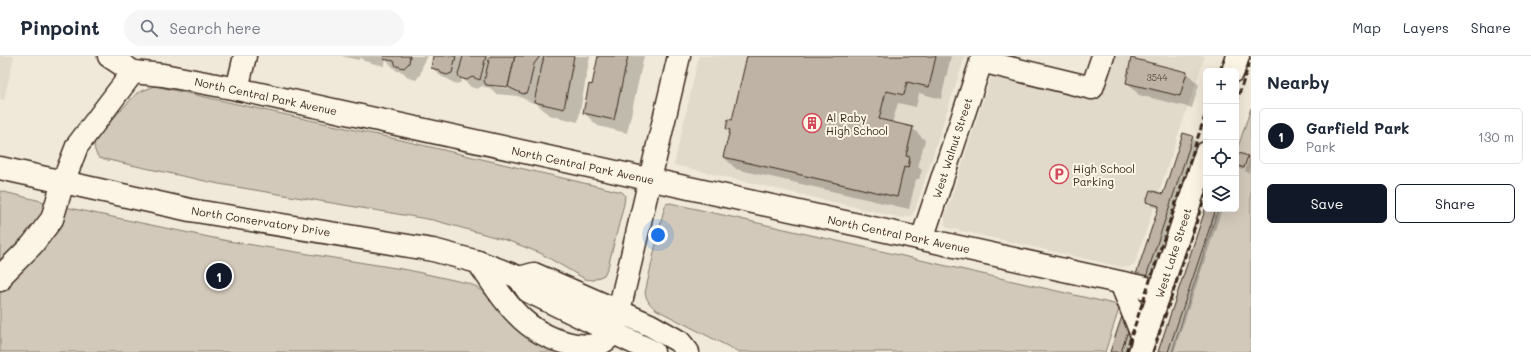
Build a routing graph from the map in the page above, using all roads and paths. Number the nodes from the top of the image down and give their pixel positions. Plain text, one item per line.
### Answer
1 (110, 56) edge
2 (245, 56) edge
3 (679, 56) edge
4 (1103, 56) edge
5 (1238, 56) edge
6 (982, 58) edge
7 (1234, 68) edge
8 (133, 72) junction
9 (237, 89) junction
10 (1203, 162) edge
11 (0, 168) edge
12 (651, 180) junction
13 (63, 182) junction
14 (922, 239) junction
15 (478, 262) junction
16 (520, 278) junction
17 (0, 280) edge
18 (1121, 283) junction
19 (1160, 291) junction
20 (619, 310) junction
21 (614, 332) junction
22 (1142, 346) edge
23 (653, 352) edge
24 (688, 352) edge

1 - 8 street
2 - 9 street
3 - 12 street
4 - 6 street
5 - 7 street
6 - 14 street, West Walnut Street
8 - 9 street, North Central Park Avenue
8 - 13 street
9 - 12 street, North Central Park Avenue
10 - 19 street, West Lake Street
11 - 13 street, North Conservatory Drive
12 - 14 street, North Central Park Avenue
12 - 20 street
13 - 15 street, North Conservatory Drive
13 - 17 street
14 - 18 street, North Central Park Avenue
15 - 16 street, North Conservatory Drive
15 - 21 street
16 - 20 street, North Conservatory Drive
16 - 21 street, North Conservatory Drive
18 - 19 street, North Central Park Avenue
18 - 22 street
19 - 22 street, West Lake Street
20 - 21 street
20 - 24 street, North Conservatory Drive
21 - 23 street, North Conservatory Drive

